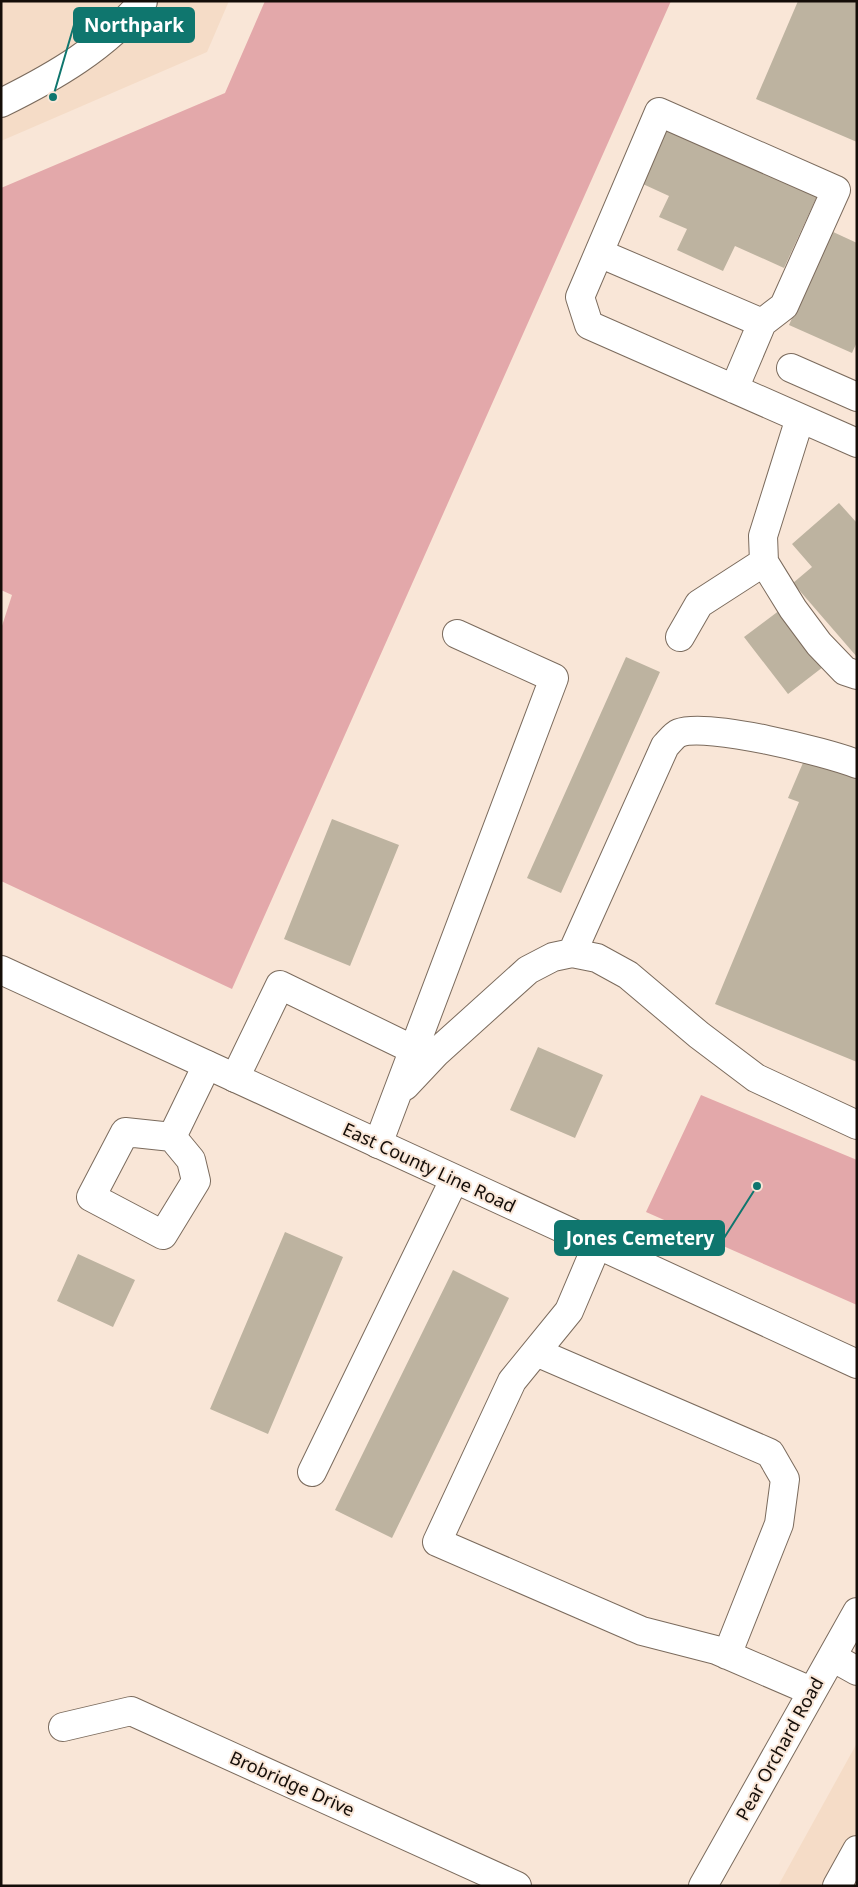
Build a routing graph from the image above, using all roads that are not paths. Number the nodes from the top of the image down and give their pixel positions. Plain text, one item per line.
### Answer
1 (143, 1) edge
2 (1, 103) edge
3 (599, 253) junction
4 (762, 324) junction
5 (791, 368) dead end
6 (734, 390) junction
7 (857, 397) edge
8 (800, 418) junction
9 (857, 443) edge
10 (764, 562) junction
11 (457, 634) dead end
12 (680, 637) dead end
13 (857, 675) edge
14 (857, 764) edge
15 (572, 953) junction
16 (1, 970) edge
17 (414, 1050) junction
18 (207, 1065) junction
19 (235, 1078) junction
20 (396, 1095) junction
21 (857, 1125) edge
22 (172, 1137) dead end
23 (378, 1144) junction
24 (454, 1180) junction
25 (597, 1246) junction
26 (536, 1352) junction
27 (857, 1364) edge
28 (312, 1472) dead end
29 (857, 1612) edge
30 (727, 1655) junction
31 (832, 1657) junction
32 (857, 1671) edge
33 (811, 1691) junction
34 (63, 1728) dead end
35 (857, 1850) edge
36 (516, 1886) edge
37 (704, 1886) edge
38 (837, 1886) edge

1 - 2 street
3 - 4 street
3 - 4 street
3 - 6 street
4 - 6 street
5 - 7 street
6 - 8 street
8 - 9 street
8 - 10 street
10 - 12 street
10 - 13 street
11 - 17 street
14 - 15 street
15 - 20 street
15 - 21 street
16 - 18 street, East County Line Road
17 - 19 street
17 - 20 street
18 - 19 street, East County Line Road
18 - 22 street
19 - 23 street, East County Line Road
20 - 23 street
23 - 24 street, East County Line Road
24 - 25 street, East County Line Road
24 - 28 street
25 - 26 street
25 - 27 street, East County Line Road
26 - 30 street
26 - 30 street
29 - 31 street, Pear Orchard Road
30 - 33 street
31 - 32 street
31 - 33 street, Pear Orchard Road
33 - 37 street, Pear Orchard Road
34 - 36 street, Brobridge Drive
35 - 38 street

